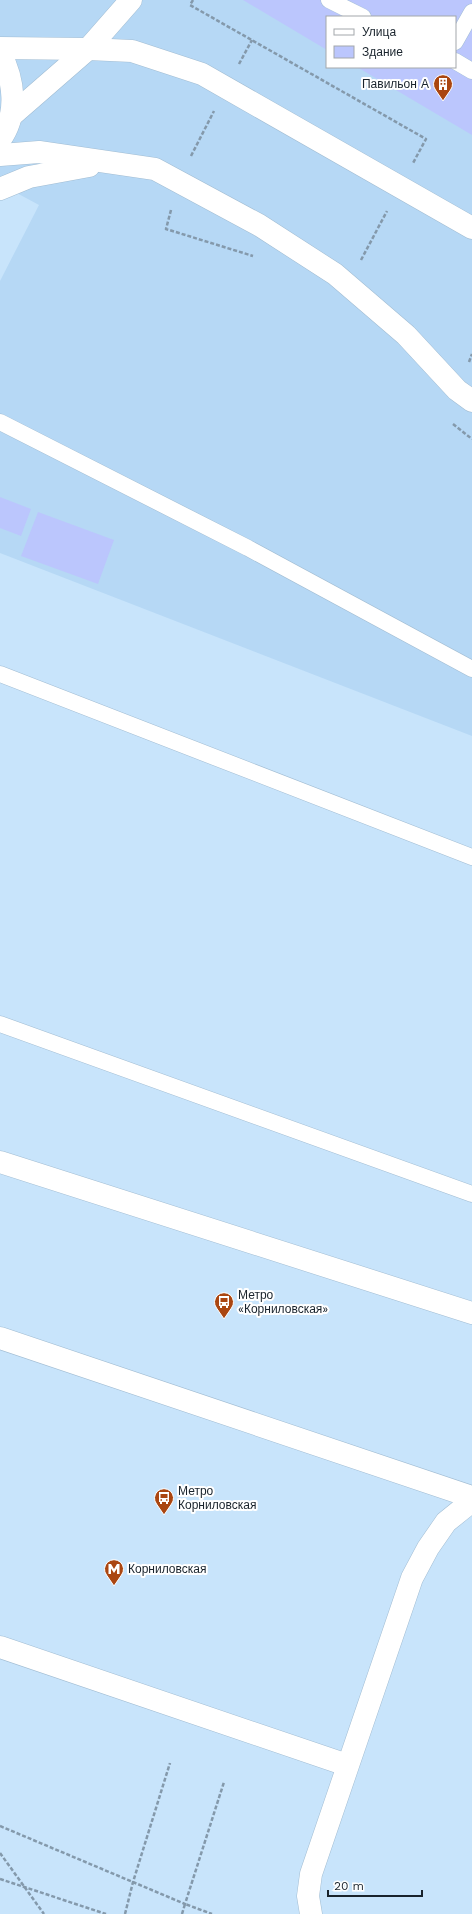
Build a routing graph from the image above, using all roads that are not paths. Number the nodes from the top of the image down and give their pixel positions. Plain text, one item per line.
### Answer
1 (131, 0) edge
2 (329, 0) edge
3 (472, 12) edge
4 (361, 16) edge
5 (456, 40) edge
6 (0, 48) edge
7 (88, 49) junction
8 (0, 53) edge
9 (456, 62) edge
10 (472, 71) edge
11 (11, 116) junction
12 (0, 140) edge
13 (0, 155) edge
14 (155, 169) junction
15 (0, 189) edge
16 (472, 228) edge
17 (472, 401) edge
18 (0, 422) edge
19 (472, 669) edge
20 (0, 674) edge
21 (472, 857) edge
22 (0, 1024) edge
23 (0, 1162) edge
24 (472, 1194) edge
25 (472, 1313) edge
26 (0, 1338) edge
27 (472, 1496) edge
28 (472, 1501) edge
29 (0, 1647) edge
30 (347, 1765) junction
31 (311, 1914) edge

1 - 7 street
2 - 4 lane
3 - 5 lane
6 - 7 street
7 - 11 street
7 - 16 street
8 - 11 street
9 - 10 lane
11 - 12 street
13 - 14 street
14 - 15 street
14 - 17 street
18 - 19 lane
20 - 21 lane
22 - 24 lane
23 - 25 street
26 - 27 street
28 - 30 street
29 - 30 street
30 - 31 street

